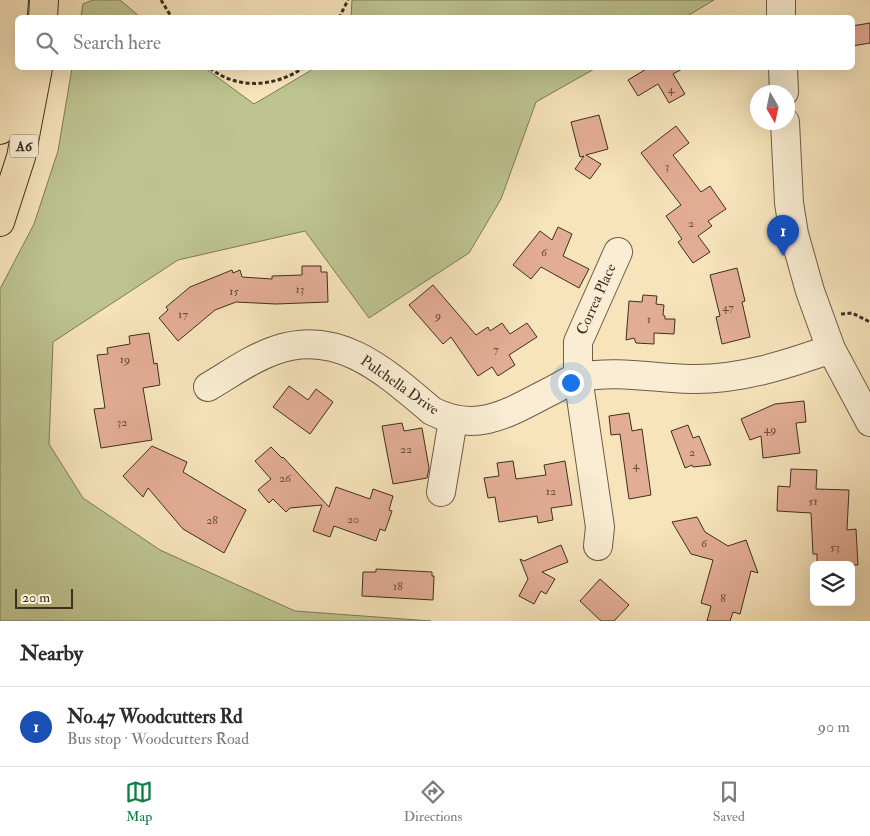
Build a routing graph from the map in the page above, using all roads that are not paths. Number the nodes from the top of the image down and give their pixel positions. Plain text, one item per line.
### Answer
1 (14, 0) edge
2 (44, 0) edge
3 (781, 0) edge
4 (43, 15) edge
5 (781, 15) edge
6 (38, 70) edge
7 (783, 70) edge
8 (784, 85) edge
9 (0, 130) edge
10 (785, 130) edge
11 (0, 222) edge
12 (618, 252) dead end
13 (831, 349) junction
14 (578, 377) junction
15 (208, 387) dead end
16 (452, 420) junction
17 (870, 422) edge
18 (441, 492) dead end
19 (598, 546) dead end

1 - 9 highway, A6
2 - 4 highway
3 - 5 street
6 - 11 highway, A6
7 - 8 street
10 - 13 street
12 - 14 street, Correa Place
13 - 14 street, Pulchella Drive
13 - 17 street
14 - 16 street, Pulchella Drive
14 - 19 street
15 - 16 street, Pulchella Drive
16 - 18 street, Pulchella Drive

